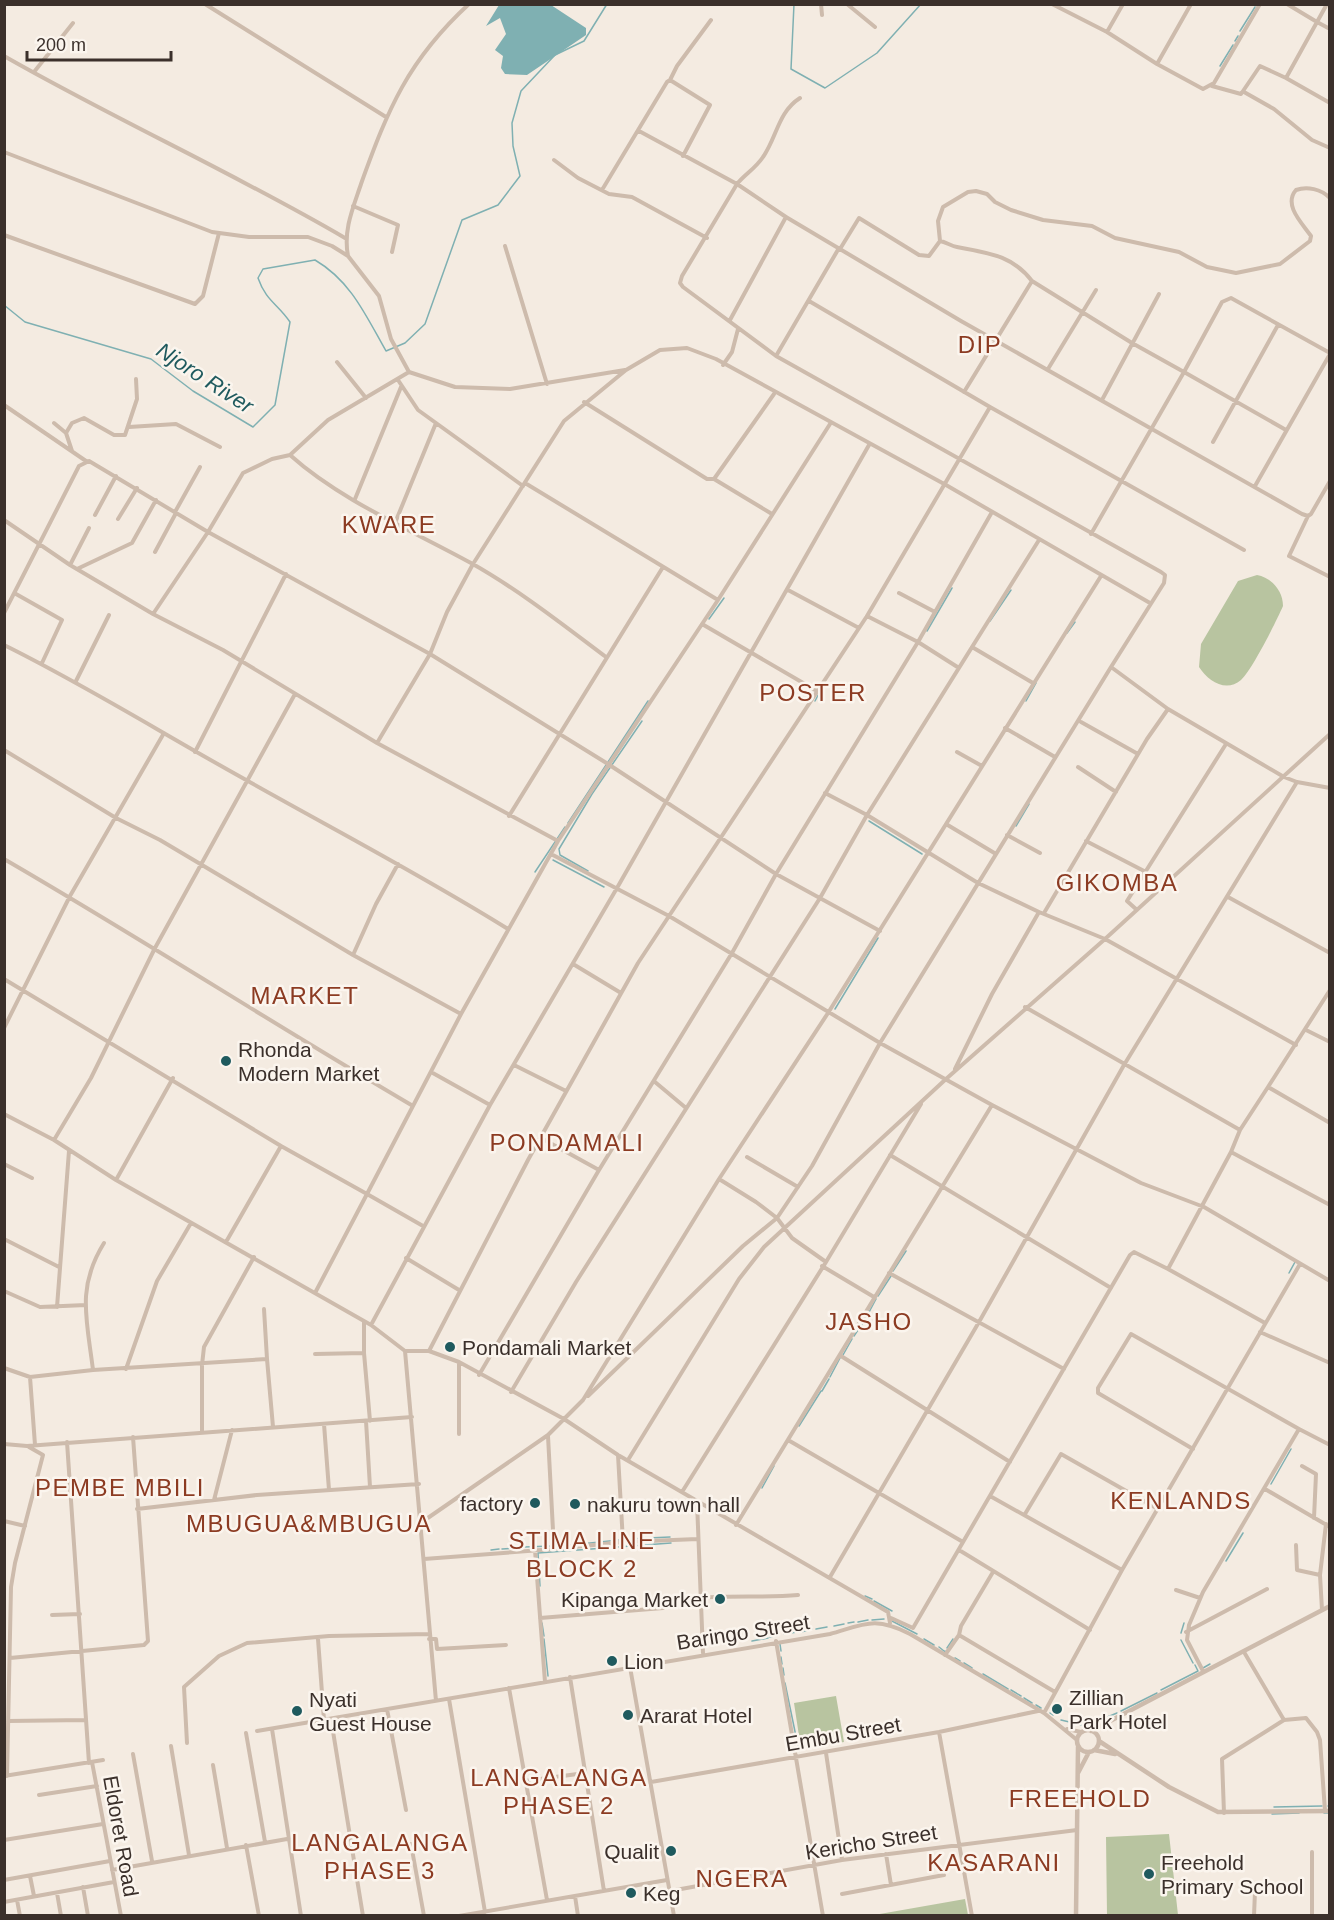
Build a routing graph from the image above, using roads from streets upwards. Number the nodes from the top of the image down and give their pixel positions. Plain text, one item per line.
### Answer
1 (205, 4) edge
2 (469, 4) edge
3 (821, 4) edge
4 (847, 4) edge
5 (1052, 4) edge
6 (1123, 4) edge
7 (1191, 4) edge
8 (1260, 4) edge
9 (1287, 4) edge
10 (1327, 4) edge
11 (822, 15) dead end
12 (711, 20) dead end
13 (1317, 22) junction
14 (73, 23) dead end
15 (875, 27) dead end
16 (1329, 29) edge
17 (1107, 32) junction
18 (4, 56) edge
19 (1157, 64) junction
20 (34, 72) junction
21 (1286, 78) junction
22 (670, 80) junction
23 (1211, 86) junction
24 (1244, 92) junction
25 (800, 98) dead end
26 (1329, 103) edge
27 (386, 117) junction
28 (639, 131) junction
29 (1329, 148) edge
30 (4, 152) edge
31 (683, 156) junction
32 (554, 160) dead end
33 (737, 184) junction
34 (602, 190) junction
35 (1329, 198) edge
36 (353, 206) junction
37 (786, 217) junction
38 (219, 233) junction
39 (4, 235) edge
40 (345, 238) junction
41 (707, 238) junction
42 (940, 241) junction
43 (505, 246) dead end
44 (840, 248) junction
45 (392, 252) dead end
46 (348, 256) junction
47 (1032, 281) junction
48 (1096, 290) dead end
49 (1159, 294) dead end
50 (809, 301) junction
51 (1082, 314) junction
52 (730, 320) junction
53 (1278, 325) junction
54 (736, 326) junction
55 (996, 340) junction
56 (1132, 344) junction
57 (1329, 354) edge
58 (776, 356) junction
59 (337, 362) dead end
60 (723, 365) junction
61 (1048, 369) junction
62 (626, 370) junction
63 (409, 372) junction
64 (1184, 372) junction
65 (136, 379) dead end
66 (398, 380) junction
67 (547, 384) junction
68 (401, 386) junction
69 (964, 392) junction
70 (774, 394) junction
71 (366, 398) junction
72 (1102, 400) junction
73 (1236, 400) junction
74 (584, 402) junction
75 (4, 405) edge
76 (990, 407) junction
77 (54, 423) dead end
78 (436, 423) junction
79 (830, 424) junction
80 (129, 427) junction
81 (1152, 427) junction
82 (1286, 430) junction
83 (66, 433) junction
84 (1213, 442) dead end
85 (869, 445) junction
86 (220, 447) dead end
87 (72, 451) junction
88 (290, 455) junction
89 (958, 459) junction
90 (86, 461) junction
91 (200, 467) dead end
92 (116, 476) junction
93 (714, 479) junction
94 (1329, 481) edge
95 (1120, 482) junction
96 (524, 484) junction
97 (946, 485) junction
98 (1255, 486) junction
99 (137, 488) junction
100 (355, 499) junction
101 (156, 500) junction
102 (176, 512) junction
103 (992, 512) junction
104 (772, 514) junction
105 (95, 515) dead end
106 (1308, 516) junction
107 (118, 519) dead end
108 (4, 520) edge
109 (395, 523) junction
110 (89, 528) dead end
111 (208, 532) junction
112 (1091, 534) junction
113 (1039, 540) junction
114 (42, 544) junction
115 (1244, 550) dead end
116 (155, 552) dead end
117 (473, 564) junction
118 (70, 565) junction
119 (663, 567) junction
120 (77, 569) junction
121 (286, 574) junction
122 (1101, 576) junction
123 (1329, 577) edge
124 (788, 590) junction
125 (899, 593) dead end
126 (16, 594) junction
127 (718, 600) junction
128 (1150, 603) junction
129 (934, 612) junction
130 (4, 613) edge
131 (153, 614) junction
132 (109, 615) dead end
133 (867, 616) junction
134 (702, 624) junction
135 (860, 628) junction
136 (918, 642) junction
137 (4, 645) edge
138 (972, 647) junction
139 (752, 652) junction
140 (430, 654) junction
141 (606, 657) junction
142 (241, 662) junction
143 (42, 663) junction
144 (959, 668) junction
145 (1111, 668) junction
146 (75, 682) junction
147 (1033, 682) junction
148 (817, 691) junction
149 (295, 694) junction
150 (1168, 709) junction
151 (1081, 722) dead end
152 (1005, 728) junction
153 (164, 733) junction
154 (559, 734) junction
155 (1329, 734) edge
156 (377, 742) junction
157 (1226, 744) junction
158 (4, 750) edge
159 (195, 752) junction
160 (957, 752) dead end
161 (1138, 754) junction
162 (1055, 757) junction
163 (608, 764) junction
164 (982, 766) junction
165 (1078, 767) dead end
166 (1284, 777) junction
167 (247, 781) junction
168 (1297, 782) junction
169 (1329, 788) edge
170 (1116, 792) junction
171 (825, 793) junction
172 (666, 802) junction
173 (867, 815) junction
174 (509, 816) junction
175 (116, 818) junction
176 (946, 824) junction
177 (1007, 835) junction
178 (721, 837) junction
179 (558, 841) junction
180 (1086, 841) junction
181 (927, 852) junction
182 (1040, 853) dead end
183 (551, 854) junction
184 (996, 854) junction
185 (4, 859) edge
186 (398, 864) junction
187 (201, 865) junction
188 (1146, 872) junction
189 (776, 874) junction
190 (978, 883) junction
191 (617, 888) junction
192 (70, 897) junction
193 (1228, 897) junction
194 (820, 898) junction
195 (1137, 910) junction
196 (1041, 913) junction
197 (669, 916) junction
198 (507, 929) junction
199 (880, 931) junction
200 (1105, 939) junction
201 (155, 948) junction
202 (732, 952) junction
203 (1329, 953) edge
204 (353, 955) junction
205 (573, 964) junction
206 (770, 976) junction
207 (4, 978) edge
208 (1177, 979) junction
209 (23, 989) junction
210 (1329, 990) edge
211 (621, 993) junction
212 (1025, 1007) junction
213 (828, 1013) junction
214 (461, 1014) junction
215 (4, 1028) edge
216 (1306, 1030) junction
217 (109, 1041) junction
218 (1329, 1042) edge
219 (880, 1043) junction
220 (1296, 1046) junction
221 (514, 1065) junction
222 (1124, 1065) junction
223 (431, 1072) junction
224 (953, 1072) junction
225 (172, 1078) junction
226 (946, 1079) junction
227 (655, 1082) junction
228 (1269, 1087) junction
229 (567, 1091) junction
230 (924, 1098) junction
231 (490, 1105) junction
232 (992, 1105) junction
233 (413, 1106) junction
234 (686, 1108) junction
235 (4, 1114) edge
236 (1329, 1123) edge
237 (1240, 1130) junction
238 (541, 1138) junction
239 (54, 1140) junction
240 (281, 1146) junction
241 (1076, 1149) junction
242 (69, 1152) junction
243 (1231, 1152) junction
244 (890, 1155) junction
245 (747, 1157) dead end
246 (4, 1164) edge
247 (599, 1170) junction
248 (32, 1178) dead end
249 (719, 1179) junction
250 (116, 1180) junction
251 (940, 1186) junction
252 (798, 1187) junction
253 (368, 1194) junction
254 (1329, 1205) edge
255 (1204, 1207) junction
256 (777, 1218) junction
257 (191, 1223) junction
258 (423, 1226) junction
259 (783, 1228) junction
260 (1025, 1236) junction
261 (4, 1239) edge
262 (226, 1242) junction
263 (104, 1243) dead end
264 (254, 1257) junction
265 (406, 1258) junction
266 (826, 1262) junction
267 (1300, 1264) junction
268 (822, 1266) junction
269 (59, 1267) junction
270 (1168, 1269) junction
271 (889, 1273) junction
272 (1329, 1281) edge
273 (1111, 1288) junction
274 (460, 1290) junction
275 (4, 1291) edge
276 (315, 1293) junction
277 (874, 1297) junction
278 (86, 1305) junction
279 (57, 1307) junction
280 (264, 1309) dead end
281 (364, 1322) junction
282 (979, 1322) junction
283 (1265, 1323) junction
284 (371, 1325) junction
285 (1260, 1332) junction
286 (405, 1351) junction
287 (429, 1351) junction
288 (364, 1353) junction
289 (315, 1354) dead end
290 (841, 1356) junction
291 (267, 1359) junction
292 (459, 1362) junction
293 (1329, 1363) edge
294 (202, 1365) junction
295 (4, 1368) edge
296 (1064, 1369) junction
297 (93, 1370) junction
298 (126, 1370) junction
299 (479, 1375) junction
300 (30, 1377) junction
301 (1228, 1390) junction
302 (511, 1392) junction
303 (583, 1400) junction
304 (928, 1410) junction
305 (412, 1418) junction
306 (564, 1419) junction
307 (368, 1421) junction
308 (324, 1424) junction
309 (273, 1427) junction
310 (1299, 1429) junction
311 (232, 1430) junction
312 (202, 1432) junction
313 (459, 1434) dead end
314 (548, 1435) junction
315 (133, 1437) junction
316 (787, 1440) junction
317 (67, 1442) junction
318 (4, 1444) edge
319 (35, 1445) junction
320 (1329, 1445) edge
321 (27, 1446) junction
322 (1193, 1449) junction
323 (618, 1455) junction
324 (628, 1460) junction
325 (1010, 1462) junction
326 (1302, 1466) dead end
327 (419, 1484) junction
328 (370, 1487) junction
329 (1265, 1489) junction
330 (329, 1490) junction
331 (879, 1491) junction
332 (682, 1492) junction
333 (990, 1496) junction
334 (214, 1500) junction
335 (697, 1502) junction
336 (137, 1509) junction
337 (1158, 1509) junction
338 (1025, 1514) junction
339 (1314, 1518) junction
340 (4, 1521) edge
341 (422, 1522) junction
342 (736, 1525) junction
343 (1328, 1525) edge
344 (25, 1526) junction
345 (698, 1539) junction
346 (623, 1542) junction
347 (963, 1542) junction
348 (1296, 1545) dead end
349 (554, 1549) junction
350 (535, 1550) junction
351 (959, 1550) junction
352 (424, 1559) junction
353 (1122, 1570) junction
354 (993, 1572) junction
355 (1320, 1575) junction
356 (830, 1577) junction
357 (1267, 1589) dead end
358 (1176, 1590) dead end
359 (798, 1595) dead end
360 (699, 1598) junction
361 (1200, 1598) junction
362 (1329, 1606) edge
363 (663, 1608) dead end
364 (1322, 1610) junction
365 (80, 1614) junction
366 (52, 1615) dead end
367 (540, 1618) junction
368 (890, 1621) junction
369 (1090, 1630) junction
370 (1186, 1632) junction
371 (429, 1634) junction
372 (959, 1635) junction
373 (318, 1639) junction
374 (429, 1639) junction
375 (776, 1641) junction
376 (506, 1645) dead end
377 (83, 1651) junction
378 (1244, 1652) junction
379 (703, 1653) junction
380 (945, 1655) junction
381 (10, 1658) junction
382 (630, 1666) junction
383 (1203, 1671) junction
384 (570, 1677) junction
385 (545, 1682) junction
386 (509, 1688) junction
387 (1055, 1692) junction
388 (449, 1699) junction
389 (436, 1701) junction
390 (387, 1709) junction
391 (1039, 1711) junction
392 (1044, 1713) junction
393 (331, 1719) junction
394 (86, 1720) junction
395 (324, 1720) junction
396 (1284, 1720) junction
397 (8, 1722) junction
398 (1107, 1723) junction
399 (272, 1729) junction
400 (1066, 1729) junction
401 (257, 1731) dead end
402 (1091, 1731) junction
403 (939, 1732) junction
404 (1081, 1732) junction
405 (246, 1733) dead end
406 (1098, 1739) junction
407 (1077, 1740) junction
408 (188, 1743) dead end
409 (171, 1746) dead end
410 (1078, 1747) junction
411 (1092, 1751) junction
412 (826, 1753) junction
413 (1118, 1754) junction
414 (133, 1755) dead end
415 (796, 1758) junction
416 (103, 1760) dead end
417 (91, 1763) junction
418 (213, 1765) dead end
419 (585, 1773) junction
420 (1077, 1775) junction
421 (6, 1776) edge
422 (525, 1781) junction
423 (651, 1782) junction
424 (97, 1786) junction
425 (39, 1795) dead end
426 (406, 1810) dead end
427 (1327, 1811) edge
428 (1224, 1813) junction
429 (103, 1824) junction
430 (1077, 1830) junction
431 (287, 1839) junction
432 (4, 1840) edge
433 (265, 1842) junction
434 (960, 1843) junction
435 (411, 1844) dead end
436 (246, 1845) junction
437 (227, 1848) junction
438 (1312, 1852) dead end
439 (885, 1854) junction
440 (189, 1855) junction
441 (842, 1860) junction
442 (110, 1861) junction
443 (152, 1861) junction
444 (814, 1865) junction
445 (112, 1870) junction
446 (944, 1875) dead end
447 (30, 1876) junction
448 (4, 1880) edge
449 (667, 1880) junction
450 (114, 1882) junction
451 (891, 1885) junction
452 (83, 1887) junction
453 (604, 1891) junction
454 (1255, 1891) dead end
455 (670, 1892) junction
456 (57, 1893) junction
457 (842, 1894) dead end
458 (34, 1896) junction
459 (575, 1896) junction
460 (17, 1900) junction
461 (546, 1900) junction
462 (4, 1902) edge
463 (485, 1912) junction
464 (20, 1916) edge
465 (61, 1916) edge
466 (88, 1916) edge
467 (121, 1916) edge
468 (259, 1916) edge
469 (301, 1916) edge
470 (363, 1916) edge
471 (424, 1916) edge
472 (459, 1916) edge
473 (578, 1916) edge
474 (674, 1916) edge
475 (823, 1916) edge
476 (972, 1916) edge
477 (1076, 1916) edge
478 (1254, 1916) edge
479 (1312, 1916) edge

1 - 27 street
2 - 27 street
3 - 11 street
4 - 15 street
5 - 17 street
6 - 17 street
7 - 19 street
8 - 23 street
9 - 13 street
10 - 13 street
12 - 22 street
13 - 16 street
13 - 21 street
14 - 20 street
17 - 19 street
18 - 20 street
19 - 23 street
20 - 40 street
21 - 24 street
21 - 26 street
22 - 28 street
22 - 31 street
23 - 24 street
24 - 29 street
25 - 33 street
27 - 36 street
28 - 31 street
28 - 34 street
30 - 38 street
31 - 33 street
32 - 34 street
33 - 37 street
33 - 41 street
34 - 41 street
35 - 42 street
36 - 40 street
36 - 45 street
37 - 44 street
37 - 52 street
38 - 39 street
38 - 46 street
40 - 46 street
41 - 52 street
42 - 44 street
42 - 47 street
43 - 67 street
44 - 50 street
44 - 55 street
46 - 63 street
47 - 51 street
47 - 55 street
48 - 51 street
49 - 56 street
50 - 58 street
50 - 69 street
51 - 56 street
51 - 61 street
52 - 54 street
53 - 57 street
53 - 64 street
53 - 73 street
54 - 58 street
54 - 60 street
55 - 61 street
55 - 69 street
56 - 64 street
56 - 72 street
57 - 82 street
58 - 89 street
59 - 71 street
60 - 62 street
60 - 70 street
61 - 72 street
62 - 67 street
62 - 74 street
63 - 66 street
63 - 67 street
64 - 73 street
64 - 81 street
65 - 80 street
66 - 68 street
66 - 71 street
68 - 78 street
68 - 100 street
69 - 76 street
70 - 79 street
70 - 93 street
71 - 88 street
72 - 81 street
73 - 82 street
73 - 84 street
74 - 93 street
74 - 96 street
75 - 87 street
76 - 89 street
76 - 95 street
77 - 83 street
78 - 96 street
78 - 109 street
79 - 85 street
79 - 104 street
80 - 83 street
80 - 86 street
81 - 95 street
81 - 98 street
82 - 98 street
83 - 87 street
85 - 97 street
85 - 124 street
87 - 90 street
88 - 100 street
88 - 111 street
89 - 97 street
89 - 112 street
90 - 92 street
90 - 114 street
91 - 102 street
92 - 99 street
92 - 105 street
93 - 104 street
94 - 106 street
95 - 112 street
95 - 115 street
96 - 117 street
96 - 119 street
97 - 103 street
97 - 133 street
98 - 106 street
99 - 101 street
99 - 107 street
100 - 109 street
101 - 102 street
101 - 120 street
102 - 111 street
102 - 116 street
103 - 113 street
103 - 129 street
104 - 127 street
106 - 123 street
108 - 114 street
109 - 117 street
110 - 118 street
111 - 121 street
111 - 131 street
112 - 128 street
113 - 122 street
113 - 138 street
114 - 118 street
114 - 126 street
117 - 140 street
117 - 141 street
118 - 120 street
119 - 127 street
119 - 141 street
120 - 131 street
121 - 140 street
121 - 142 street
122 - 128 street
122 - 147 street
124 - 135 street
124 - 139 street
125 - 129 street
126 - 130 street
126 - 143 street
127 - 134 street
128 - 145 street
129 - 136 street
131 - 142 street
132 - 146 street
133 - 135 street
133 - 136 street
134 - 139 street
134 - 163 street
135 - 148 street
136 - 144 street
136 - 171 street
137 - 143 street
138 - 144 street
138 - 147 street
139 - 148 street
139 - 172 street
140 - 154 street
140 - 156 street
141 - 154 street
142 - 149 street
142 - 159 street
143 - 146 street
144 - 173 street
145 - 150 street
145 - 162 street
146 - 153 street
147 - 152 street
148 - 178 street
149 - 156 street
149 - 167 street
150 - 157 street
150 - 161 street
151 - 161 street
152 - 162 street
152 - 164 street
153 - 159 street
153 - 175 street
154 - 163 street
154 - 174 street
155 - 166 street
156 - 174 street
157 - 166 street
157 - 188 street
158 - 175 street
159 - 167 street
160 - 164 street
161 - 170 street
162 - 177 street
163 - 172 street
163 - 179 street
164 - 176 street
165 - 170 street
166 - 168 street
166 - 195 street
167 - 186 street
167 - 187 street
168 - 169 street
168 - 193 street
170 - 180 street
171 - 173 street
171 - 189 street
172 - 178 street
172 - 191 street
173 - 181 street
173 - 194 street
174 - 179 street
175 - 187 street
175 - 192 street
176 - 181 street
176 - 184 street
177 - 182 street
177 - 184 street
178 - 189 street
178 - 197 street
179 - 183 street
180 - 188 street
180 - 196 street
181 - 190 street
181 - 199 street
183 - 191 street
183 - 198 street
184 - 190 street
185 - 192 street
186 - 198 street
186 - 204 street
187 - 201 street
187 - 204 street
188 - 195 street
189 - 194 street
189 - 202 street
190 - 196 street
190 - 219 street
191 - 197 street
191 - 205 street
192 - 201 street
192 - 209 street
193 - 203 street
193 - 208 street
194 - 199 street
194 - 206 street
195 - 200 street
196 - 200 street
196 - 224 street
197 - 202 street
197 - 211 street
198 - 214 street
199 - 213 street
200 - 208 street
200 - 212 street
201 - 217 street
201 - 233 street
202 - 206 street
202 - 227 street
204 - 214 street
205 - 211 street
205 - 221 street
206 - 213 street
206 - 234 street
207 - 209 street
208 - 220 street
208 - 222 street
209 - 215 street
209 - 217 street
210 - 216 street
211 - 229 street
212 - 222 street
212 - 224 street
213 - 219 street
213 - 249 street
214 - 223 street
216 - 218 street
216 - 220 street
217 - 225 street
217 - 239 street
219 - 226 street
219 - 252 street
220 - 228 street
221 - 229 street
221 - 231 street
222 - 237 street
222 - 241 street
223 - 231 street
223 - 233 street
224 - 226 street
225 - 240 street
225 - 250 street
226 - 230 street
226 - 232 street
227 - 234 street
227 - 247 street
228 - 236 street
228 - 237 street
229 - 238 street
230 - 244 street
230 - 259 street
231 - 258 street
232 - 241 street
232 - 251 street
233 - 253 street
234 - 302 street
235 - 239 street
237 - 243 street
238 - 247 street
238 - 274 street
239 - 242 street
240 - 253 street
240 - 262 street
241 - 255 street
241 - 260 street
242 - 250 street
242 - 269 street
243 - 254 street
243 - 255 street
244 - 251 street
244 - 266 street
245 - 252 street
246 - 248 street
247 - 299 street
249 - 256 street
249 - 303 street
250 - 257 street
251 - 260 street
251 - 271 street
252 - 256 street
253 - 258 street
253 - 276 street
255 - 267 street
255 - 270 street
256 - 259 street
256 - 303 street
257 - 262 street
257 - 298 street
258 - 265 street
259 - 266 street
259 - 324 street
260 - 273 street
260 - 282 street
261 - 269 street
262 - 264 street
263 - 278 street
264 - 276 street
264 - 294 street
265 - 274 street
265 - 284 street
266 - 268 street
267 - 272 street
267 - 283 street
268 - 277 street
268 - 332 street
269 - 279 street
270 - 273 street
270 - 283 street
271 - 277 street
271 - 282 street
273 - 296 street
274 - 287 street
275 - 279 street
276 - 281 street
277 - 290 street
278 - 279 street
278 - 297 street
280 - 291 street
281 - 284 street
281 - 288 street
282 - 296 street
282 - 304 street
283 - 285 street
284 - 286 street
285 - 293 street
285 - 301 street
286 - 287 street
286 - 305 street
287 - 292 street
288 - 289 street
288 - 307 street
290 - 304 street
290 - 316 street
291 - 294 street
291 - 309 street
292 - 299 street
292 - 313 street
294 - 298 street
294 - 312 street
295 - 300 street
296 - 325 street
297 - 298 street
297 - 300 street
299 - 302 street
300 - 319 street
301 - 310 street
301 - 322 street
301 - 322 street
302 - 306 street
303 - 306 street
304 - 325 street
304 - 331 street
305 - 307 street
305 - 327 street
306 - 314 street
306 - 323 street
307 - 308 street
307 - 328 street
308 - 309 street
308 - 330 street
309 - 311 street
310 - 320 street
310 - 329 street
311 - 312 street
311 - 334 street
312 - 315 street
314 - 341 street
314 - 349 street
315 - 317 street
315 - 336 street
316 - 331 street
316 - 342 street
317 - 319 street
317 - 365 street, Eldoret Road
318 - 321 street
319 - 321 street
321 - 344 street
322 - 337 street
323 - 324 street
323 - 346 street
324 - 332 street
325 - 333 street
326 - 339 street
327 - 328 street
327 - 341 street
328 - 330 street
329 - 339 street
329 - 361 street
330 - 334 street
331 - 347 street
331 - 356 street
332 - 335 street
333 - 338 street
333 - 347 street
334 - 336 street
335 - 342 street
335 - 345 street
336 - 377 street
337 - 338 street
337 - 353 street
338 - 353 street
339 - 343 street
340 - 344 street
341 - 352 street
342 - 356 street
343 - 355 street
344 - 381 street
345 - 346 street
345 - 360 street
346 - 349 street
347 - 351 street
348 - 355 street
349 - 350 street
350 - 352 street
350 - 367 street
351 - 354 street
351 - 368 street
352 - 371 street
353 - 369 street
354 - 369 street
354 - 372 street
355 - 364 street
356 - 368 street
357 - 370 street
358 - 361 street
359 - 360 street
360 - 379 street
361 - 370 street
362 - 364 street
363 - 367 street
364 - 378 street
365 - 366 street
365 - 377 street, Eldoret Road
367 - 385 street
368 - 375 street, Baringo Street
368 - 380 street
369 - 387 street
370 - 383 street
371 - 373 street
371 - 374 street
372 - 380 street
372 - 387 street
373 - 395 street
373 - 408 street
374 - 376 street
374 - 389 street
375 - 379 street, Baringo Street
375 - 415 street
377 - 381 street
377 - 394 street, Eldoret Road
378 - 383 street
378 - 396 street
379 - 382 street, Baringo Street
380 - 391 street
381 - 397 street
382 - 384 street, Baringo Street
382 - 423 street
383 - 398 street
384 - 385 street, Baringo Street
384 - 419 street
385 - 386 street, Baringo Street
386 - 388 street, Baringo Street
386 - 422 street
387 - 392 street
388 - 389 street, Baringo Street
388 - 463 street
389 - 390 street, Baringo Street
390 - 393 street, Baringo Street
390 - 426 street
391 - 392 street
391 - 403 street, Embu Street
392 - 400 street
393 - 395 street, Baringo Street
393 - 470 street
394 - 397 street
394 - 417 street, Eldoret Road
395 - 399 street, Baringo Street
396 - 427 street
396 - 428 street
397 - 421 street
398 - 402 street
398 - 406 street
399 - 401 street, Baringo Street
399 - 431 street
400 - 404 street
400 - 407 street
402 - 404 street
402 - 406 street
403 - 412 street, Embu Street
403 - 434 street
404 - 407 street
405 - 433 street
406 - 411 street
406 - 413 street
407 - 410 street
409 - 440 street
410 - 411 street
410 - 420 street
411 - 413 street
411 - 420 street
412 - 415 street, Embu Street
412 - 441 street
413 - 428 street
414 - 443 street
415 - 423 street, Embu Street
415 - 444 street
416 - 417 street
417 - 421 street
417 - 424 street, Eldoret Road
418 - 437 street
419 - 422 street
419 - 453 street
420 - 430 street
422 - 461 street
423 - 449 street
424 - 425 street
424 - 429 street, Eldoret Road
427 - 428 street
429 - 432 street
429 - 442 street, Eldoret Road
430 - 434 street, Kericho Street
430 - 477 street
431 - 433 street
431 - 469 street
433 - 436 street
434 - 439 street, Kericho Street
434 - 476 street
435 - 471 street
436 - 437 street
436 - 468 street
437 - 440 street
438 - 479 street
439 - 441 street, Kericho Street
439 - 451 street
440 - 443 street
441 - 444 street, Kericho Street
442 - 445 street, Eldoret Road
442 - 447 street
443 - 445 street
444 - 455 street, Kericho Street
444 - 475 street
445 - 450 street, Eldoret Road
446 - 451 street
447 - 448 street
447 - 458 street
449 - 453 street
449 - 455 street
450 - 452 street
450 - 467 street, Eldoret Road
451 - 457 street
452 - 456 street
452 - 466 street
453 - 459 street
454 - 478 street
455 - 474 street
456 - 458 street
456 - 465 street
458 - 460 street
459 - 461 street
459 - 473 street
460 - 462 street
460 - 464 street
461 - 463 street
463 - 472 street

